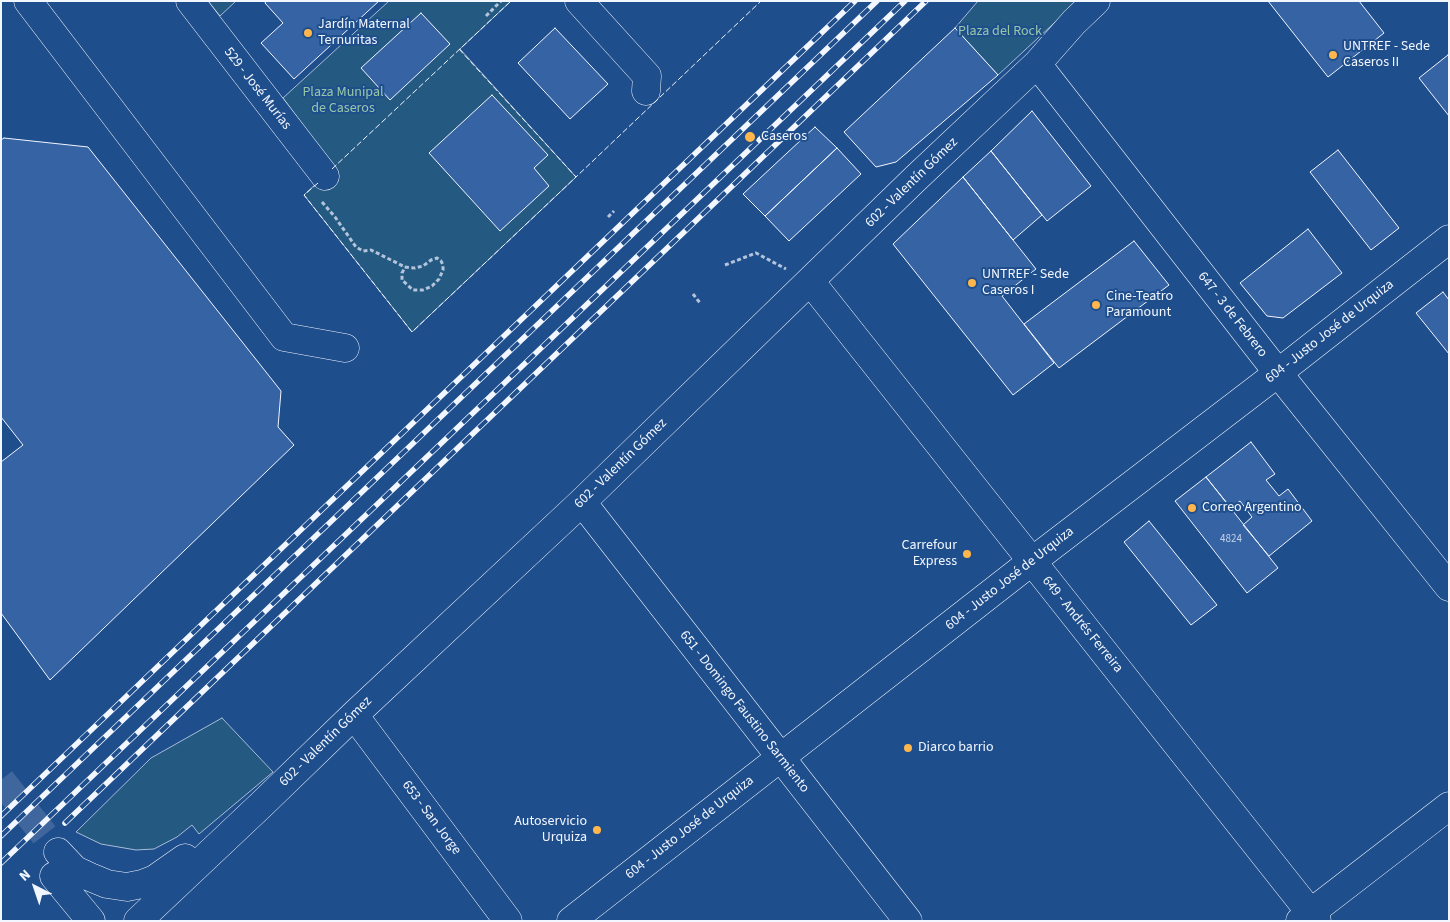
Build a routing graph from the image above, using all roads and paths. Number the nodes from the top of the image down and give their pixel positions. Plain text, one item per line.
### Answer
1 (28, 1) edge
2 (190, 1) edge
3 (501, 1) edge
4 (579, 1) edge
5 (1096, 1) edge
6 (486, 16) dead end
7 (1037, 64) junction
8 (646, 91) dead end
9 (325, 176) joint
10 (614, 211) dead end
11 (608, 217) dead end
12 (1449, 239) edge
13 (725, 265) dead end
14 (405, 267) junction
15 (810, 281) junction
16 (693, 294) dead end
17 (700, 303) dead end
18 (345, 348) dead end
19 (1278, 373) junction
20 (582, 502) junction
21 (1032, 562) junction
22 (1449, 587) edge
23 (354, 715) junction
24 (780, 758) junction
25 (262, 804) junction
26 (1449, 806) edge
27 (1309, 918) edge
28 (91, 921) edge
29 (138, 921) edge
30 (508, 921) edge
31 (571, 921) edge
32 (908, 921) edge

1 - 18 street
2 - 9 street, 529 - José Murías
3 - 6 path
4 - 8 street
5 - 7 street, 602 - Valentín Gómez
7 - 15 street, 602 - Valentín Gómez
7 - 19 street, 647 - 3 de Febrero
9 - 14 path
10 - 11 path
12 - 19 street, 604 - Justo José de Urquiza
13 - 15 path
14 - 14 path
15 - 20 street, 602 - Valentín Gómez
15 - 21 street, 649 - Andrés Ferreira
16 - 17 path
19 - 21 street, 604 - Justo José de Urquiza
19 - 22 street, 647 - 3 de Febrero
20 - 23 street, 602 - Valentín Gómez
20 - 24 street, 651 - Domingo Faustino Sarmiento
21 - 24 street, 604 - Justo José de Urquiza
21 - 27 street, 649 - Andrés Ferreira
23 - 25 street, 602 - Valentín Gómez
23 - 30 street, 653 - San Jorge
24 - 31 street, 604 - Justo José de Urquiza
24 - 32 street, 651 - Domingo Faustino Sarmiento
25 - 28 street
25 - 29 street, 602 - Valentín Gómez
26 - 27 street

